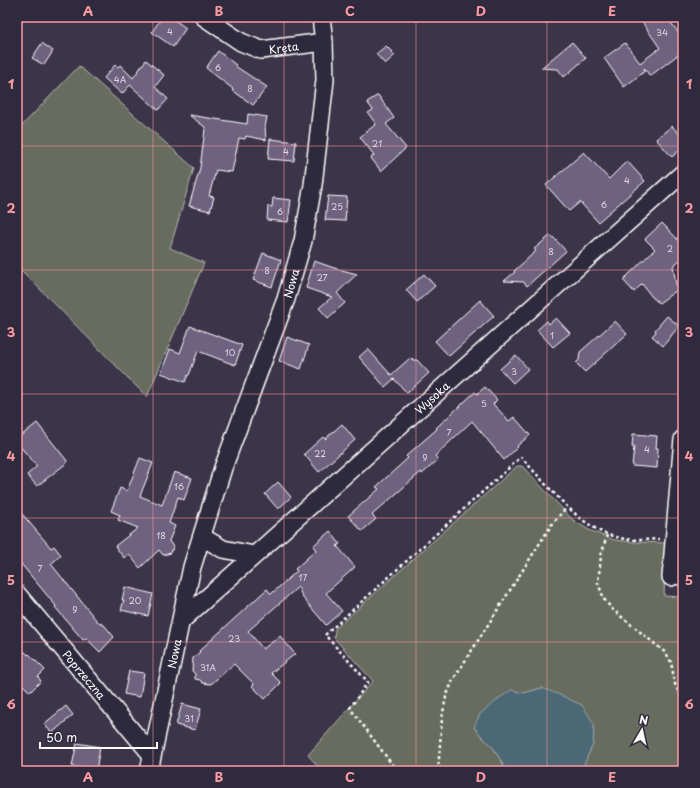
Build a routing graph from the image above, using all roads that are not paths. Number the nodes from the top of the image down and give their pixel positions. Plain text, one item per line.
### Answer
1 (204, 17) edge
2 (321, 17) edge
3 (324, 42) junction
4 (683, 173) edge
5 (683, 439) edge
6 (202, 537) junction
7 (254, 556) junction
8 (677, 579) edge
9 (17, 594) edge
10 (181, 621) junction
11 (151, 763) edge

1 - 3 street, Kręta
2 - 3 street, Nowa
3 - 6 street, Nowa
4 - 7 street, Wysoka
5 - 8 street
6 - 7 street
6 - 10 street, Nowa
7 - 10 street, Wysoka
9 - 11 street, Poprzeczna
10 - 11 street, Nowa

